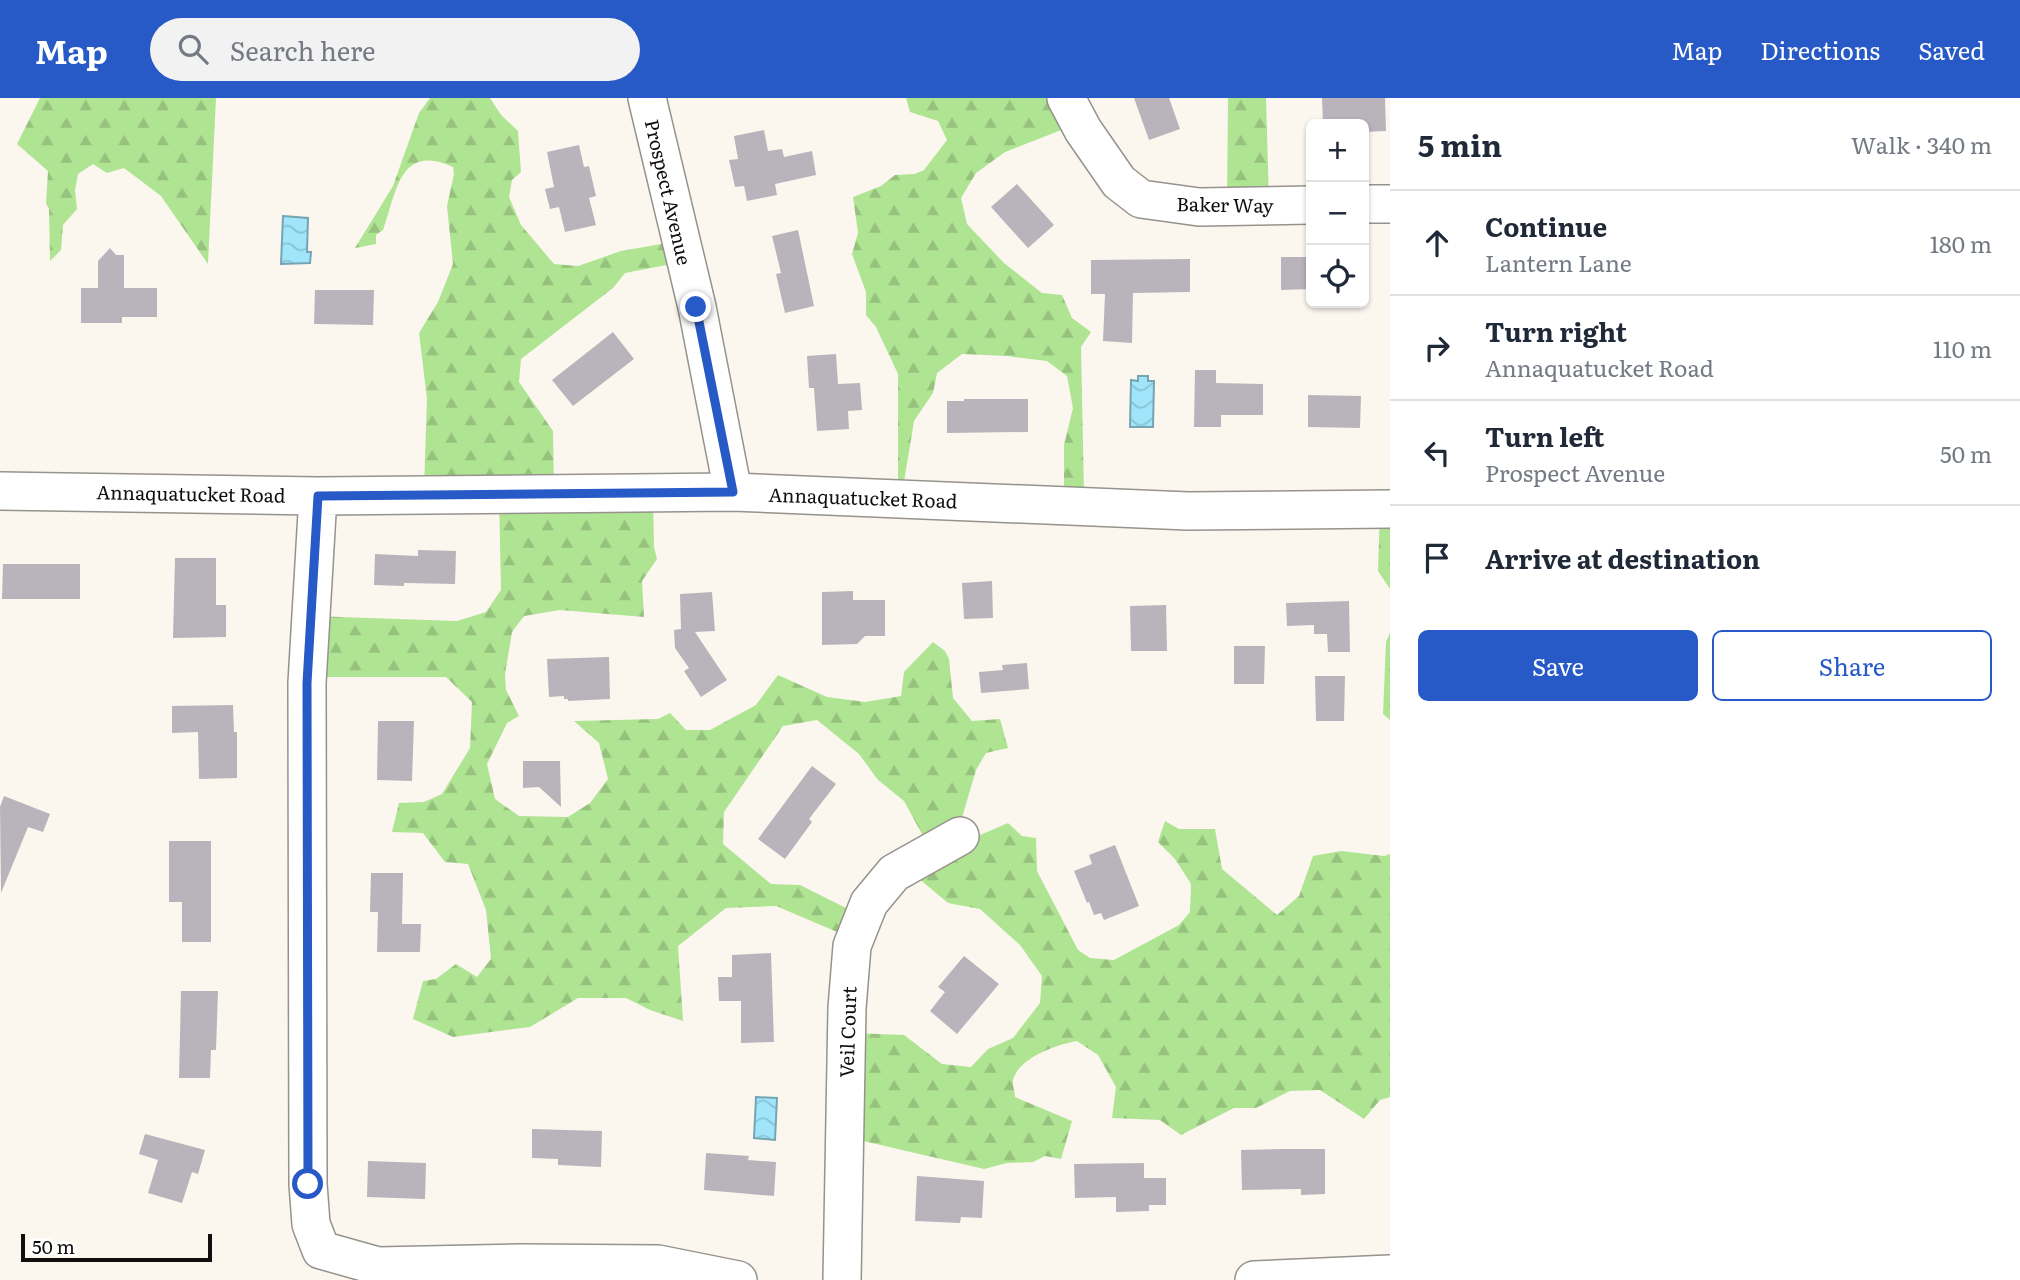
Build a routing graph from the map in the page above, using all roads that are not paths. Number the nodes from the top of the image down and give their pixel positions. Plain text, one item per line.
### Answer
1 (1066, 98) edge
2 (658, 100) edge
3 (1369, 204) edge
4 (1390, 204) edge
5 (1306, 205) edge
6 (0, 491) edge
7 (733, 492) junction
8 (318, 496) junction
9 (1390, 509) edge
10 (960, 836) dead end
11 (1390, 1274) edge
12 (738, 1280) edge
13 (842, 1280) edge
14 (1254, 1280) edge

1 - 5 street, Baker Way
2 - 7 street, Prospect Avenue
3 - 4 street
6 - 8 street, Annaquatucket Road
7 - 8 street, Annaquatucket Road
7 - 9 street, Annaquatucket Road
8 - 12 street
10 - 13 street, Veil Court
11 - 14 street

